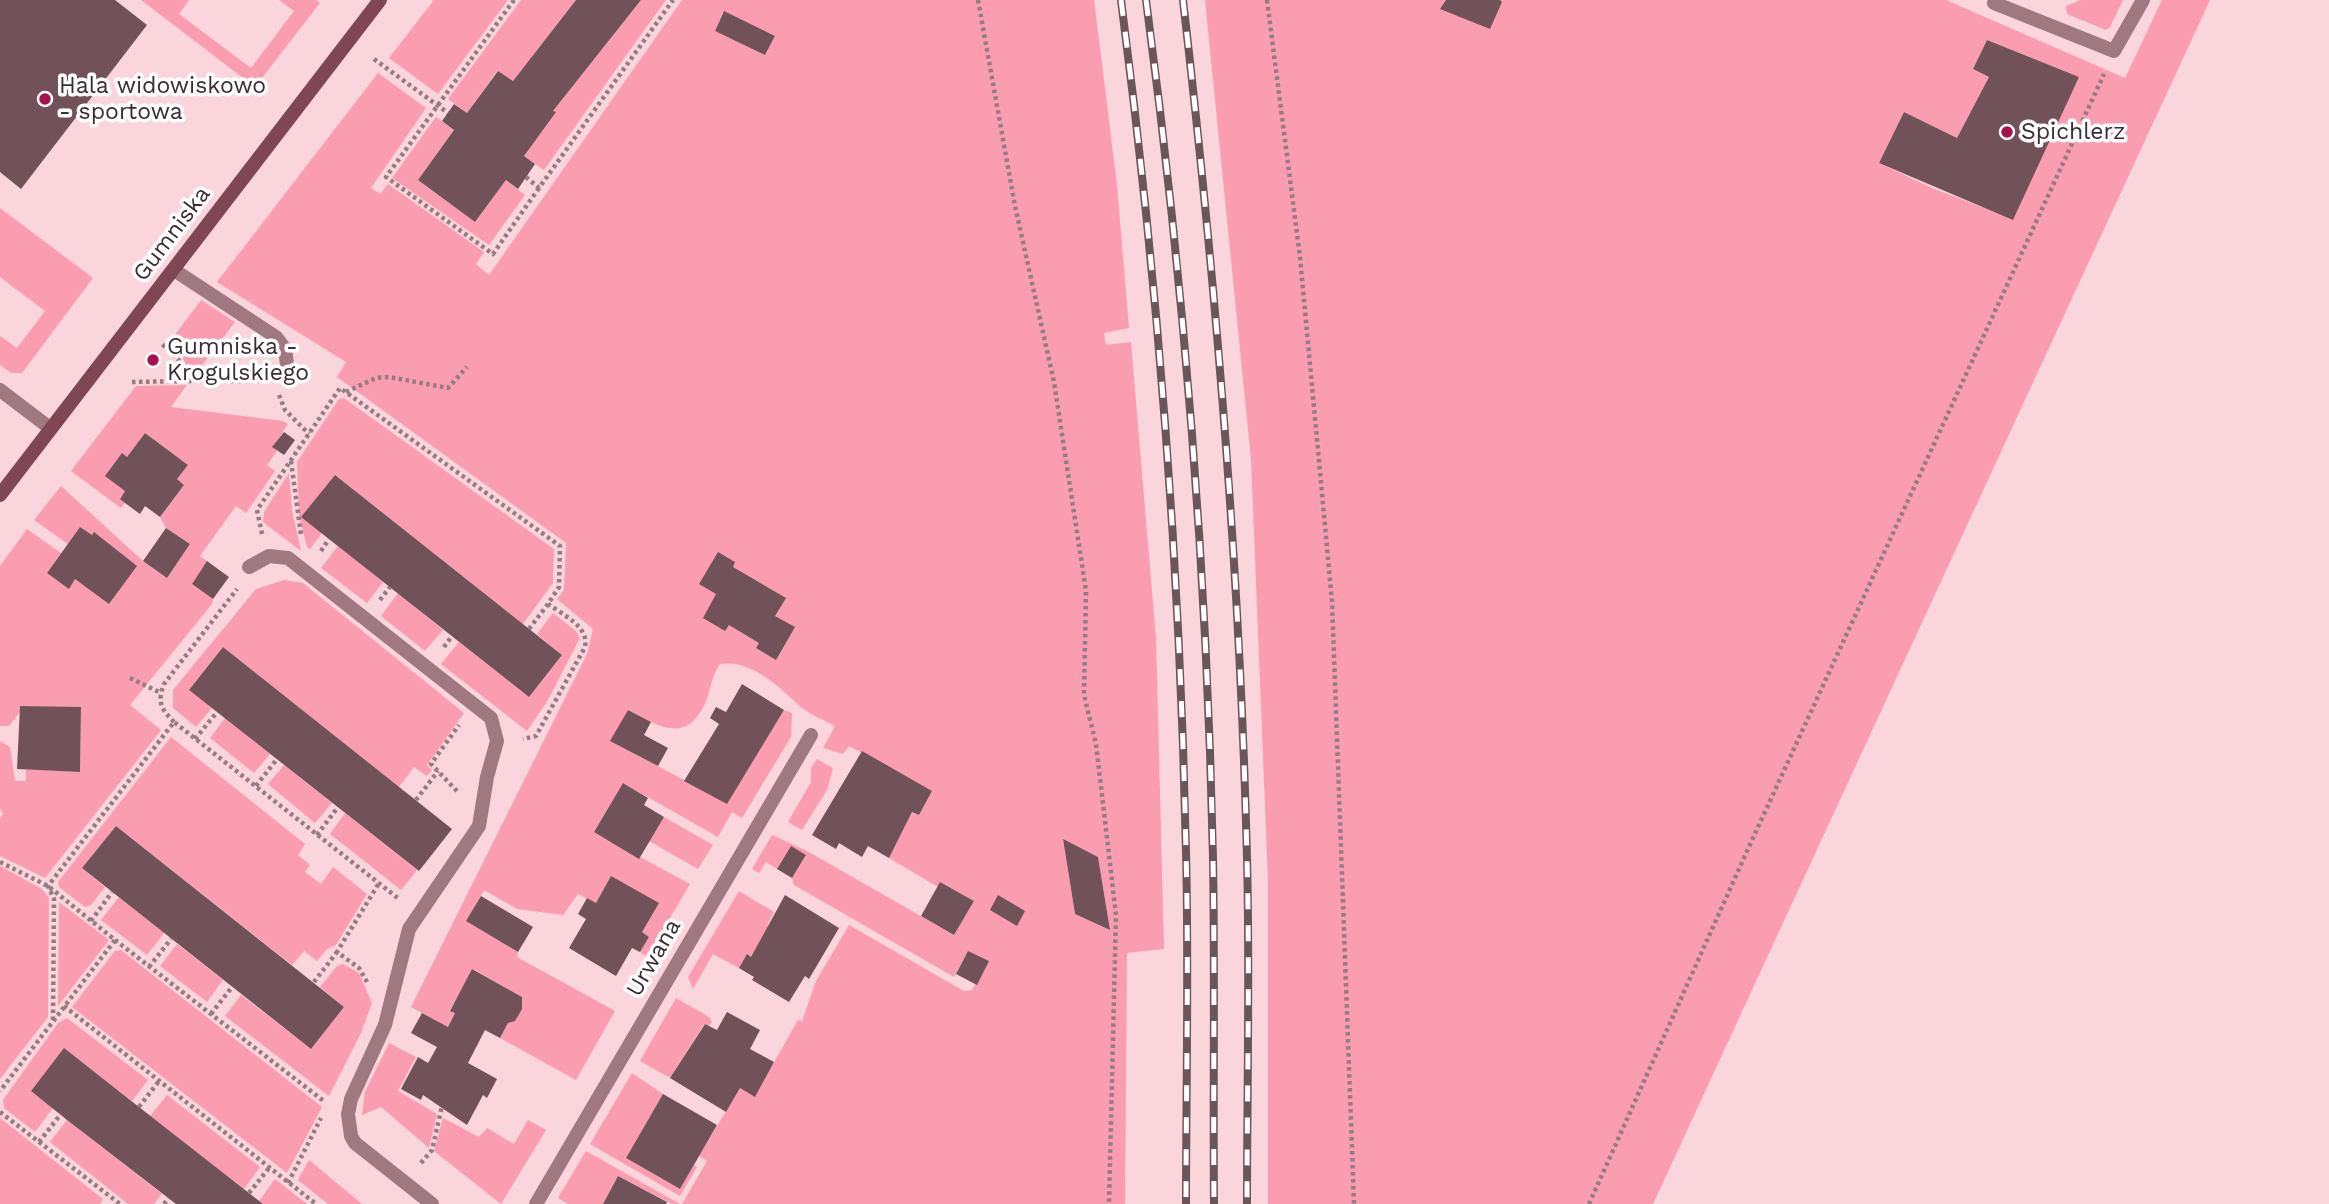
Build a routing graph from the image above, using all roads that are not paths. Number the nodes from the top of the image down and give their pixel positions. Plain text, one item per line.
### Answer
1 (380, 0) edge
2 (2011, 0) edge
3 (2143, 0) edge
4 (1990, 2) edge
5 (174, 270) junction
6 (288, 372) road end
7 (0, 390) edge
8 (50, 428) junction
9 (0, 495) edge
10 (249, 567) road end
11 (811, 736) dead end
12 (432, 1204) edge
13 (536, 1204) edge

1 - 5 street, Gumniska
2 - 4 street
3 - 4 street
5 - 6 street
5 - 8 street, Gumniska
7 - 8 street
8 - 9 street, Gumniska
10 - 12 street
11 - 13 street, Urwana

